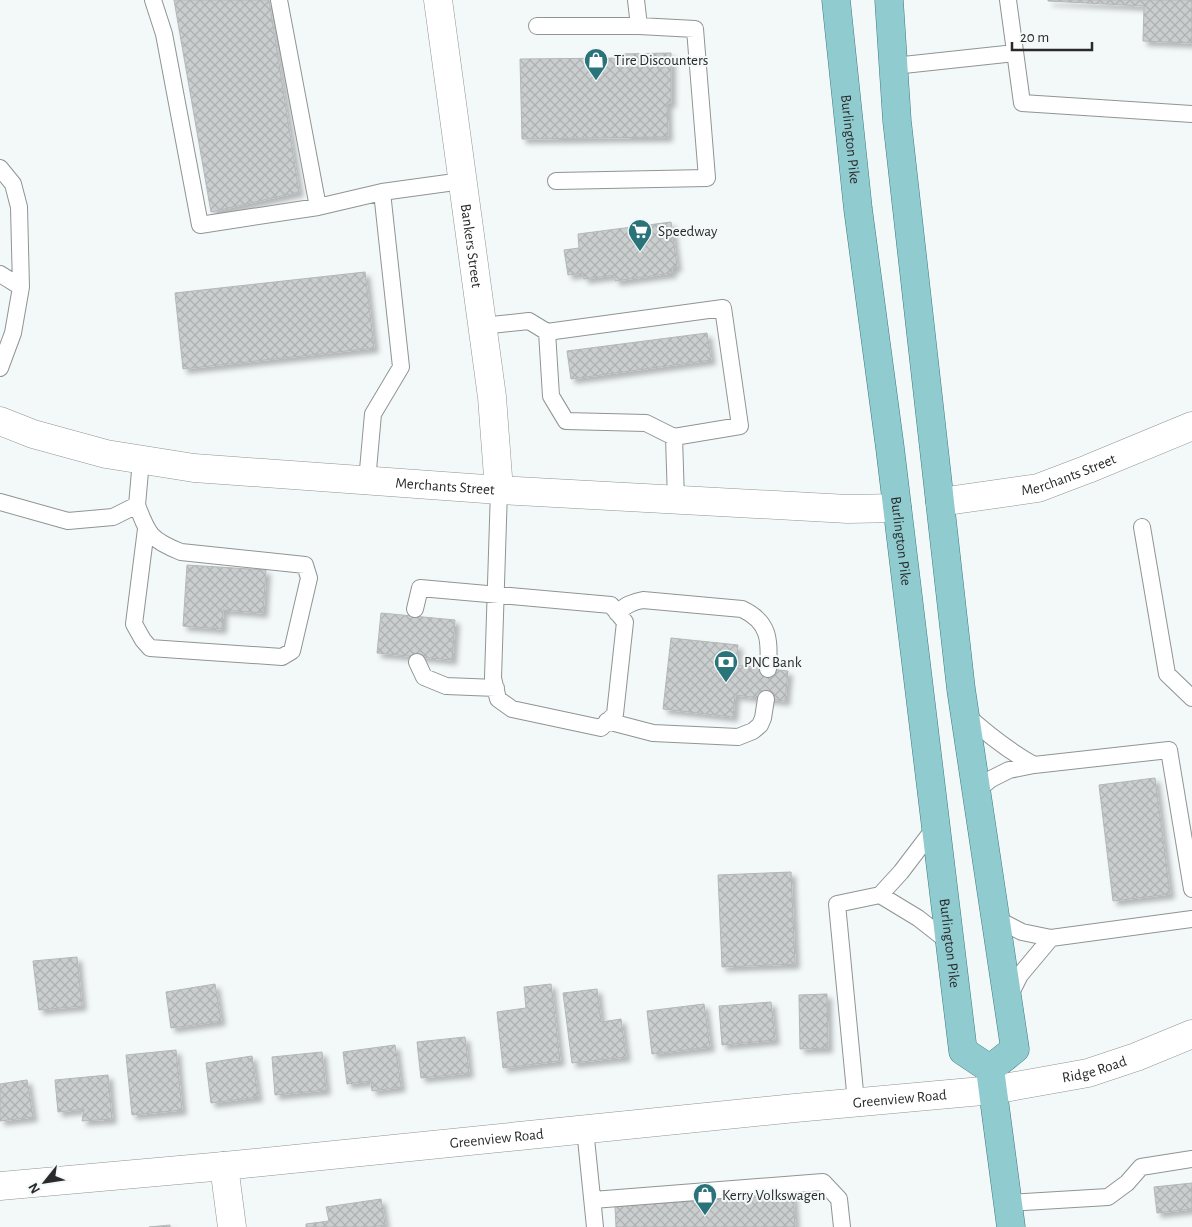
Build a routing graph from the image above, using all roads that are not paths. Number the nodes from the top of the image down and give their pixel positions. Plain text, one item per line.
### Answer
1 (153, 0) edge
2 (279, 0) edge
3 (438, 0) edge
4 (636, 0) edge
5 (836, 0) edge
6 (889, 0) edge
7 (1008, 0) edge
8 (537, 26) dead end
9 (639, 26) junction
10 (1015, 53) junction
11 (894, 66) junction
12 (1192, 114) edge
13 (0, 168) edge
14 (462, 181) junction
15 (556, 181) dead end
16 (382, 192) junction
17 (318, 206) junction
18 (0, 274) edge
19 (21, 287) junction
20 (482, 326) junction
21 (547, 332) junction
22 (0, 368) edge
23 (0, 421) edge
24 (1192, 426) edge
25 (674, 437) junction
26 (141, 460) junction
27 (367, 481) junction
28 (499, 490) junction
29 (676, 500) junction
30 (0, 502) edge
31 (940, 502) junction
32 (137, 506) junction
33 (897, 508) junction
34 (1142, 527) dead end
35 (146, 529) junction
36 (495, 596) junction
37 (415, 609) dead end
38 (617, 613) junction
39 (417, 662) dead end
40 (768, 669) dead end
41 (496, 688) junction
42 (766, 698) dead end
43 (1192, 698) edge
44 (964, 713) junction
45 (607, 721) junction
46 (1034, 765) junction
47 (976, 792) junction
48 (936, 826) junction
49 (1192, 889) edge
50 (880, 895) junction
51 (995, 918) junction
52 (1192, 918) edge
53 (1050, 938) junction
54 (950, 943) junction
55 (1007, 1000) junction
56 (1192, 1034) edge
57 (991, 1080) junction
58 (856, 1102) junction
59 (585, 1129) junction
60 (1192, 1160) edge
61 (224, 1166) junction
62 (0, 1186) edge
63 (593, 1200) junction
64 (1009, 1215) edge
65 (232, 1227) edge
66 (595, 1227) edge
67 (842, 1227) edge

1 - 17 lane
2 - 17 lane
3 - 14 street, Bankers Street
4 - 9 lane
5 - 33 main road, Burlington Pike
6 - 11 main road
7 - 10 lane
8 - 9 lane
9 - 15 lane
10 - 11 lane
10 - 12 lane
11 - 31 main road
13 - 19 lane
14 - 16 lane
14 - 20 street, Bankers Street
16 - 17 lane
16 - 27 lane
18 - 19 lane
19 - 22 lane
20 - 21 lane
20 - 28 street, Bankers Street
21 - 25 lane
21 - 25 lane
23 - 26 street, Merchants Street
24 - 31 street, Merchants Street
25 - 29 lane
26 - 27 street, Merchants Street
26 - 32 lane
27 - 28 street, Merchants Street
28 - 29 street, Merchants Street
28 - 36 lane
29 - 33 street, Merchants Street
30 - 32 lane
31 - 44 main road
32 - 35 lane
33 - 48 main road, Burlington Pike
34 - 43 lane
35 - 35 lane
36 - 37 lane
36 - 38 lane
36 - 41 lane
38 - 40 lane
38 - 45 lane
39 - 41 lane
41 - 45 lane
42 - 45 lane
44 - 46 lane
44 - 47 main road
46 - 47 lane
46 - 49 lane
47 - 51 main road
48 - 50 lane
48 - 54 main road, Burlington Pike
50 - 54 lane
50 - 58 lane
51 - 53 lane
51 - 55 main road
52 - 53 lane
53 - 55 lane
54 - 57 main road, Burlington Pike
55 - 57 main road
56 - 57 street, Ridge Road
57 - 58 street, Greenview Road
57 - 64 main road
58 - 59 street, Greenview Road
59 - 61 street, Greenview Road
59 - 63 lane
60 - 64 lane
61 - 62 street, Greenview Road
61 - 65 street
63 - 66 lane
63 - 67 lane

